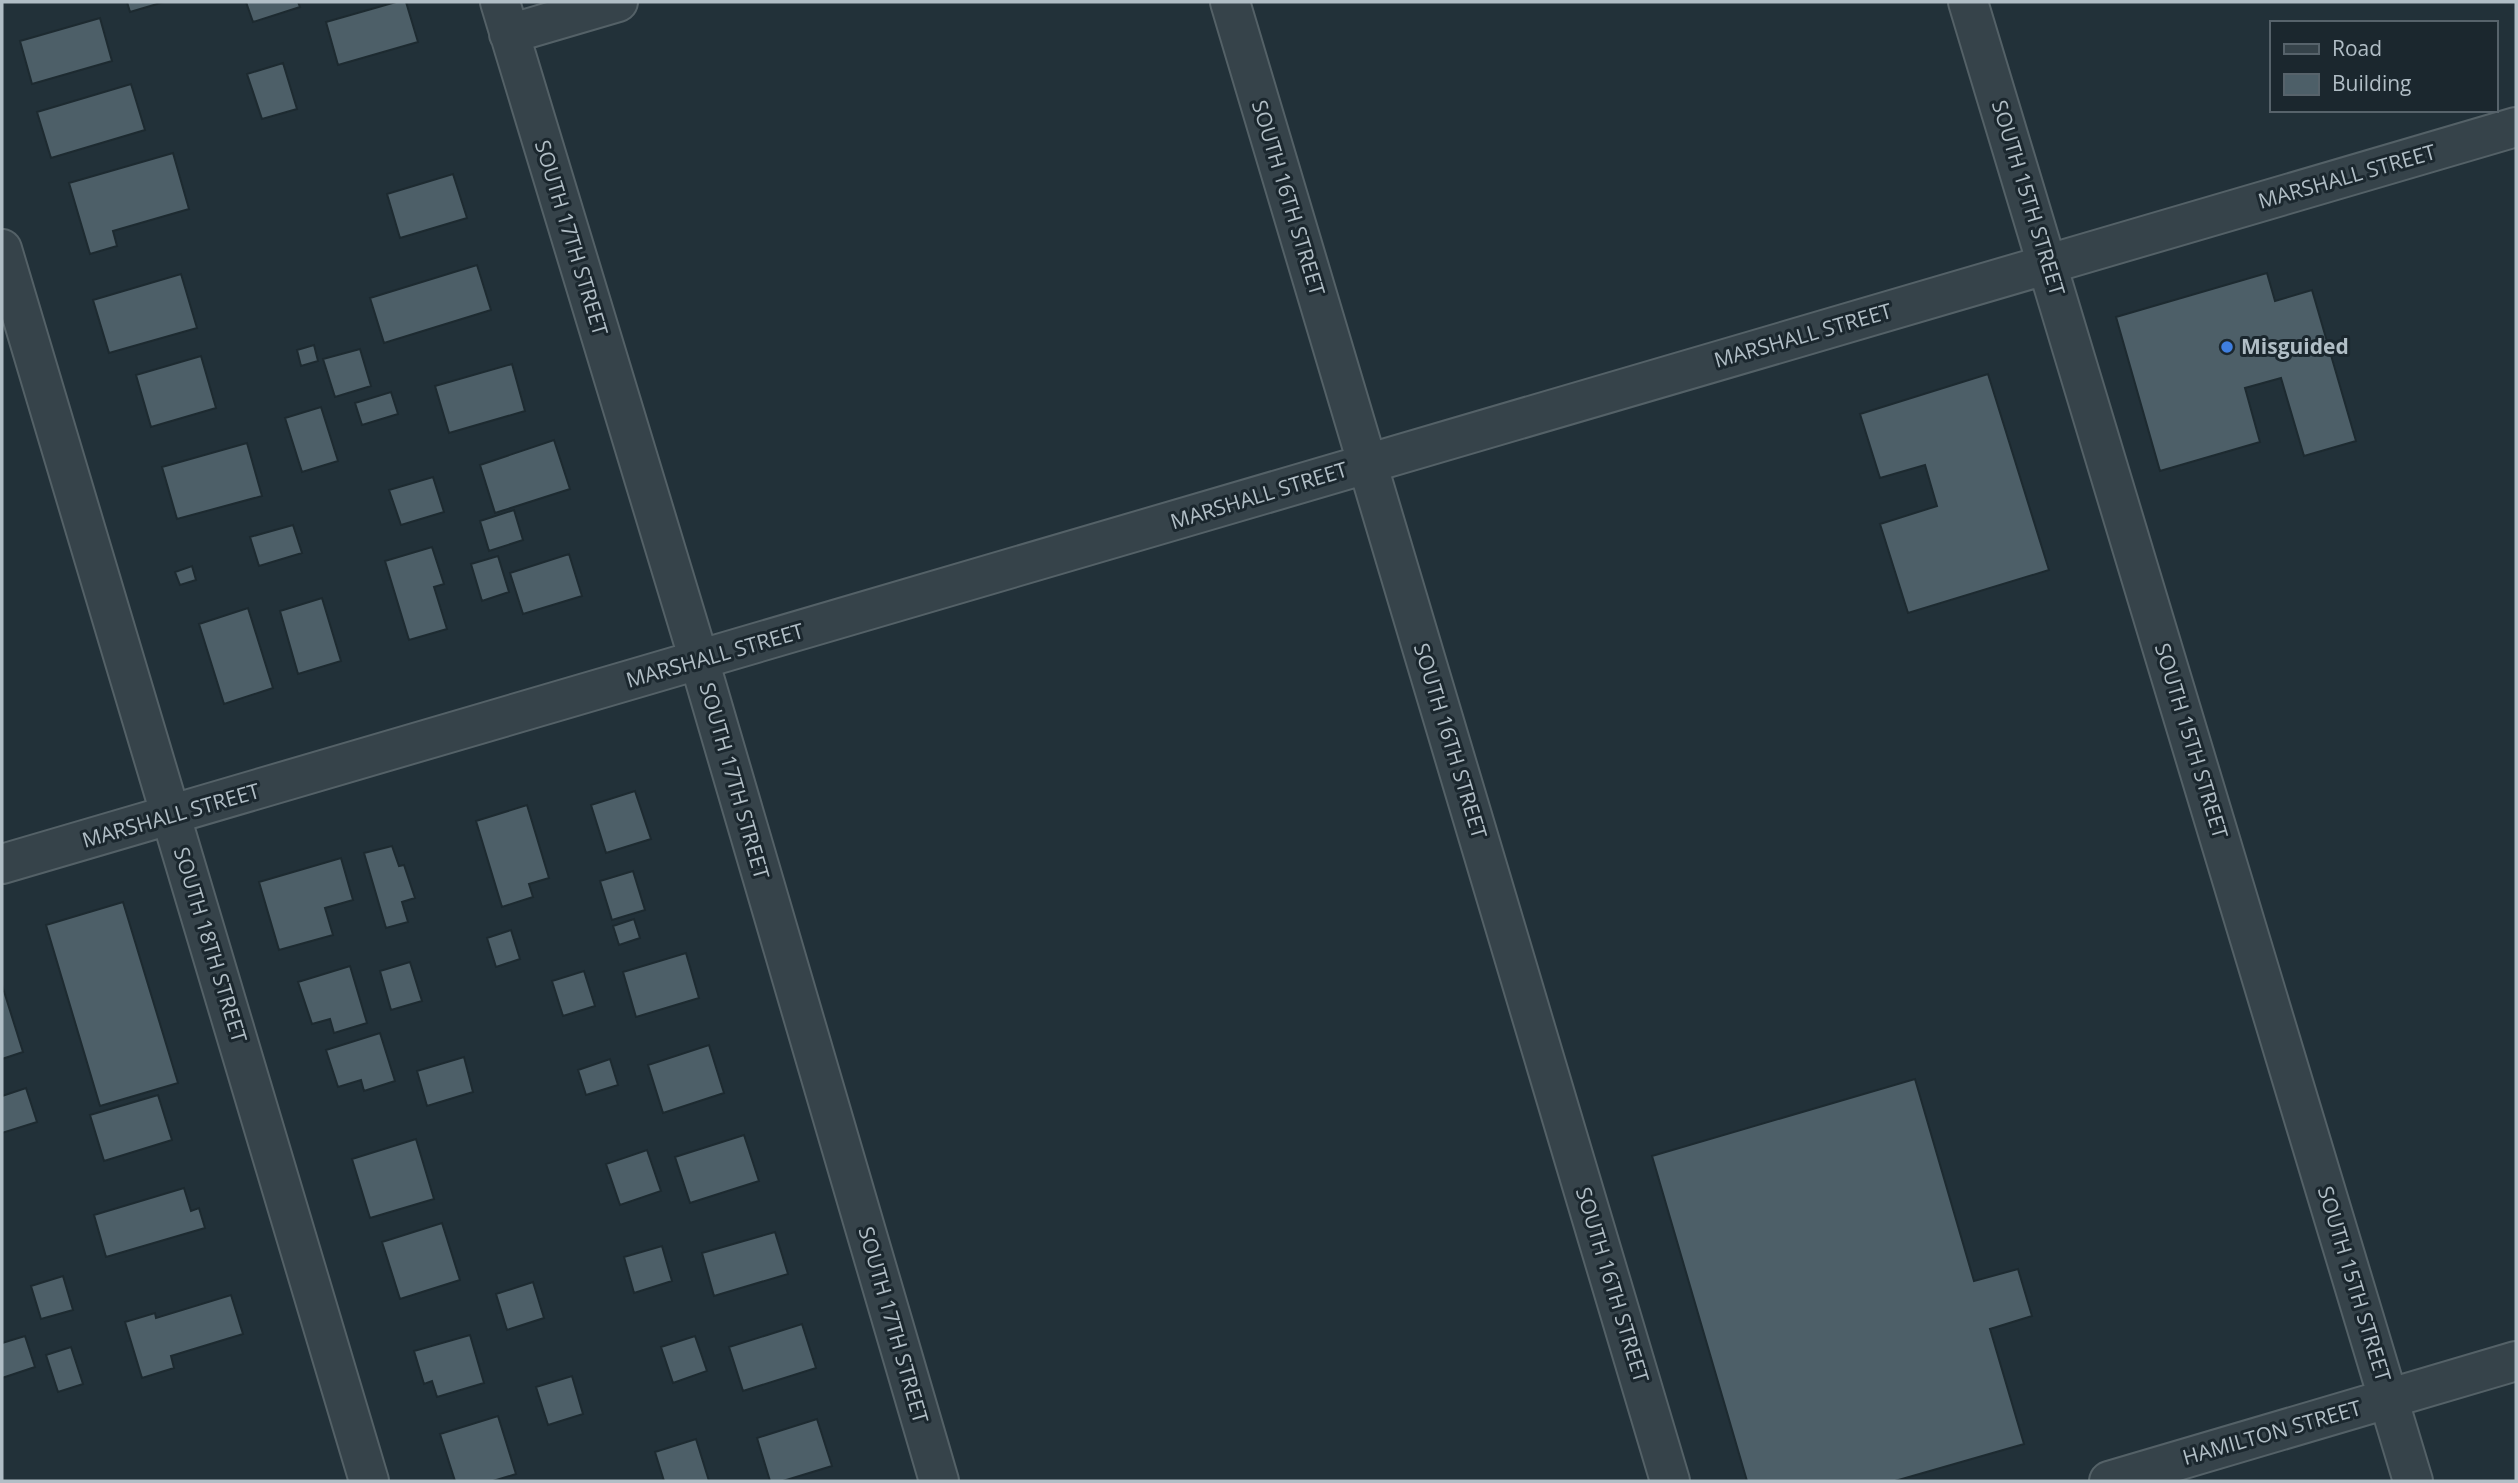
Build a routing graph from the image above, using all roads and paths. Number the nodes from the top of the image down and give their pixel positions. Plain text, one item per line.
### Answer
1 (618, 2) edge
2 (1230, 2) edge
3 (1968, 2) edge
4 (505, 18) edge
5 (2516, 127) edge
6 (2, 248) edge
7 (2048, 265) junction
8 (1367, 463) junction
9 (699, 660) junction
10 (172, 816) junction
11 (2, 864) edge
12 (2516, 1361) edge
13 (2389, 1398) junction
14 (369, 1481) edge
15 (939, 1481) edge
16 (1670, 1481) edge
17 (2109, 1481) edge
18 (2413, 1481) edge

1 - 4 street
2 - 8 street, SOUTH 16TH STREET
3 - 7 street, SOUTH 15TH STREET
4 - 9 street, SOUTH 17TH STREET
5 - 7 street, MARSHALL STREET
6 - 10 street, SOUTH 18TH STREET
7 - 8 street, MARSHALL STREET
7 - 13 street, SOUTH 15TH STREET
8 - 9 street, MARSHALL STREET
8 - 16 street, SOUTH 16TH STREET
9 - 10 street, MARSHALL STREET
9 - 15 street, SOUTH 17TH STREET
10 - 11 street, MARSHALL STREET
10 - 14 street, SOUTH 18TH STREET
12 - 13 street, HAMILTON STREET
13 - 17 street, HAMILTON STREET
13 - 18 street, SOUTH 15TH STREET

